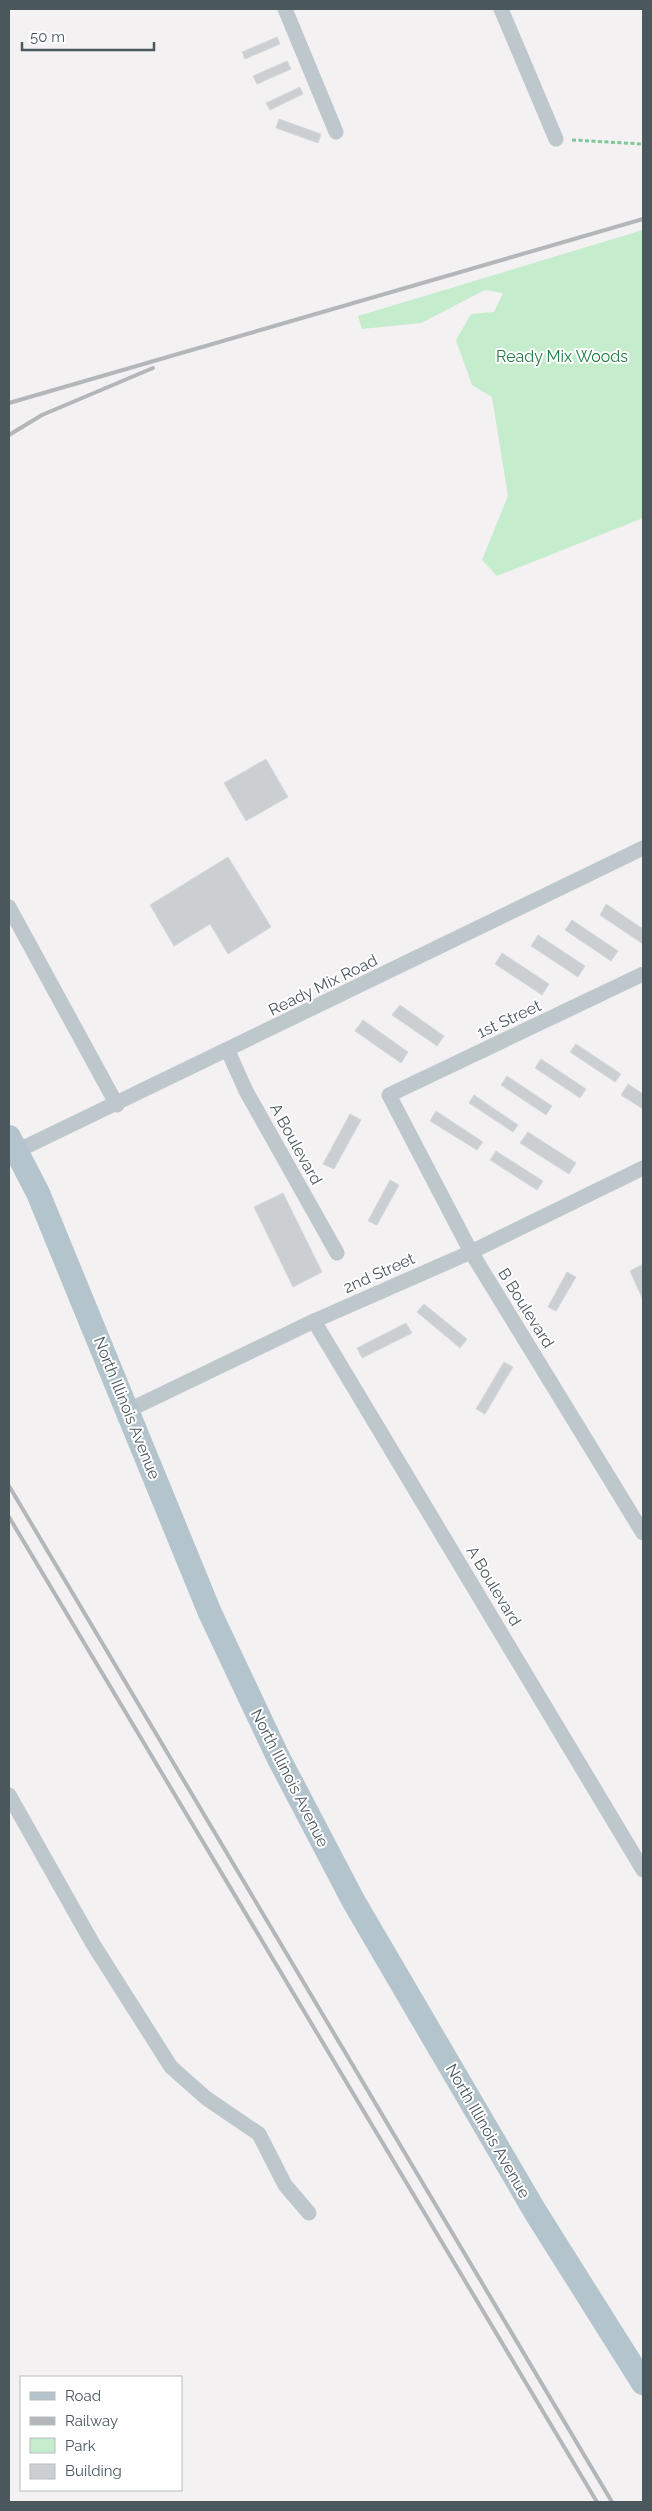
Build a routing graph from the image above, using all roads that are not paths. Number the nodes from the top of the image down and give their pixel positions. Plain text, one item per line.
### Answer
1 (285, 9) edge
2 (501, 9) edge
3 (336, 132) dead end
4 (556, 139) road end
5 (643, 848) edge
6 (9, 907) edge
7 (643, 974) edge
8 (228, 1050) junction
9 (389, 1095) joint
10 (117, 1105) junction
11 (13, 1144) edge
12 (643, 1168) edge
13 (471, 1252) junction
14 (338, 1253) dead end
15 (314, 1321) junction
16 (129, 1410) junction
17 (643, 1533) edge
18 (9, 1795) edge
19 (643, 1870) edge
20 (309, 2213) dead end
21 (643, 2383) edge

1 - 3 street
2 - 4 street
5 - 8 street, Ready Mix Road
6 - 10 street
7 - 9 street, 1st Street
8 - 10 street, Ready Mix Road
8 - 14 street, A Boulevard
9 - 13 street, B Boulevard
10 - 11 street, Ready Mix Road
11 - 16 main road, North Illinois Avenue
12 - 13 street, 2nd Street
13 - 15 street, 2nd Street
13 - 17 street, B Boulevard
15 - 16 street, 2nd Street
15 - 19 street, A Boulevard
16 - 21 main road, North Illinois Avenue
18 - 20 street

